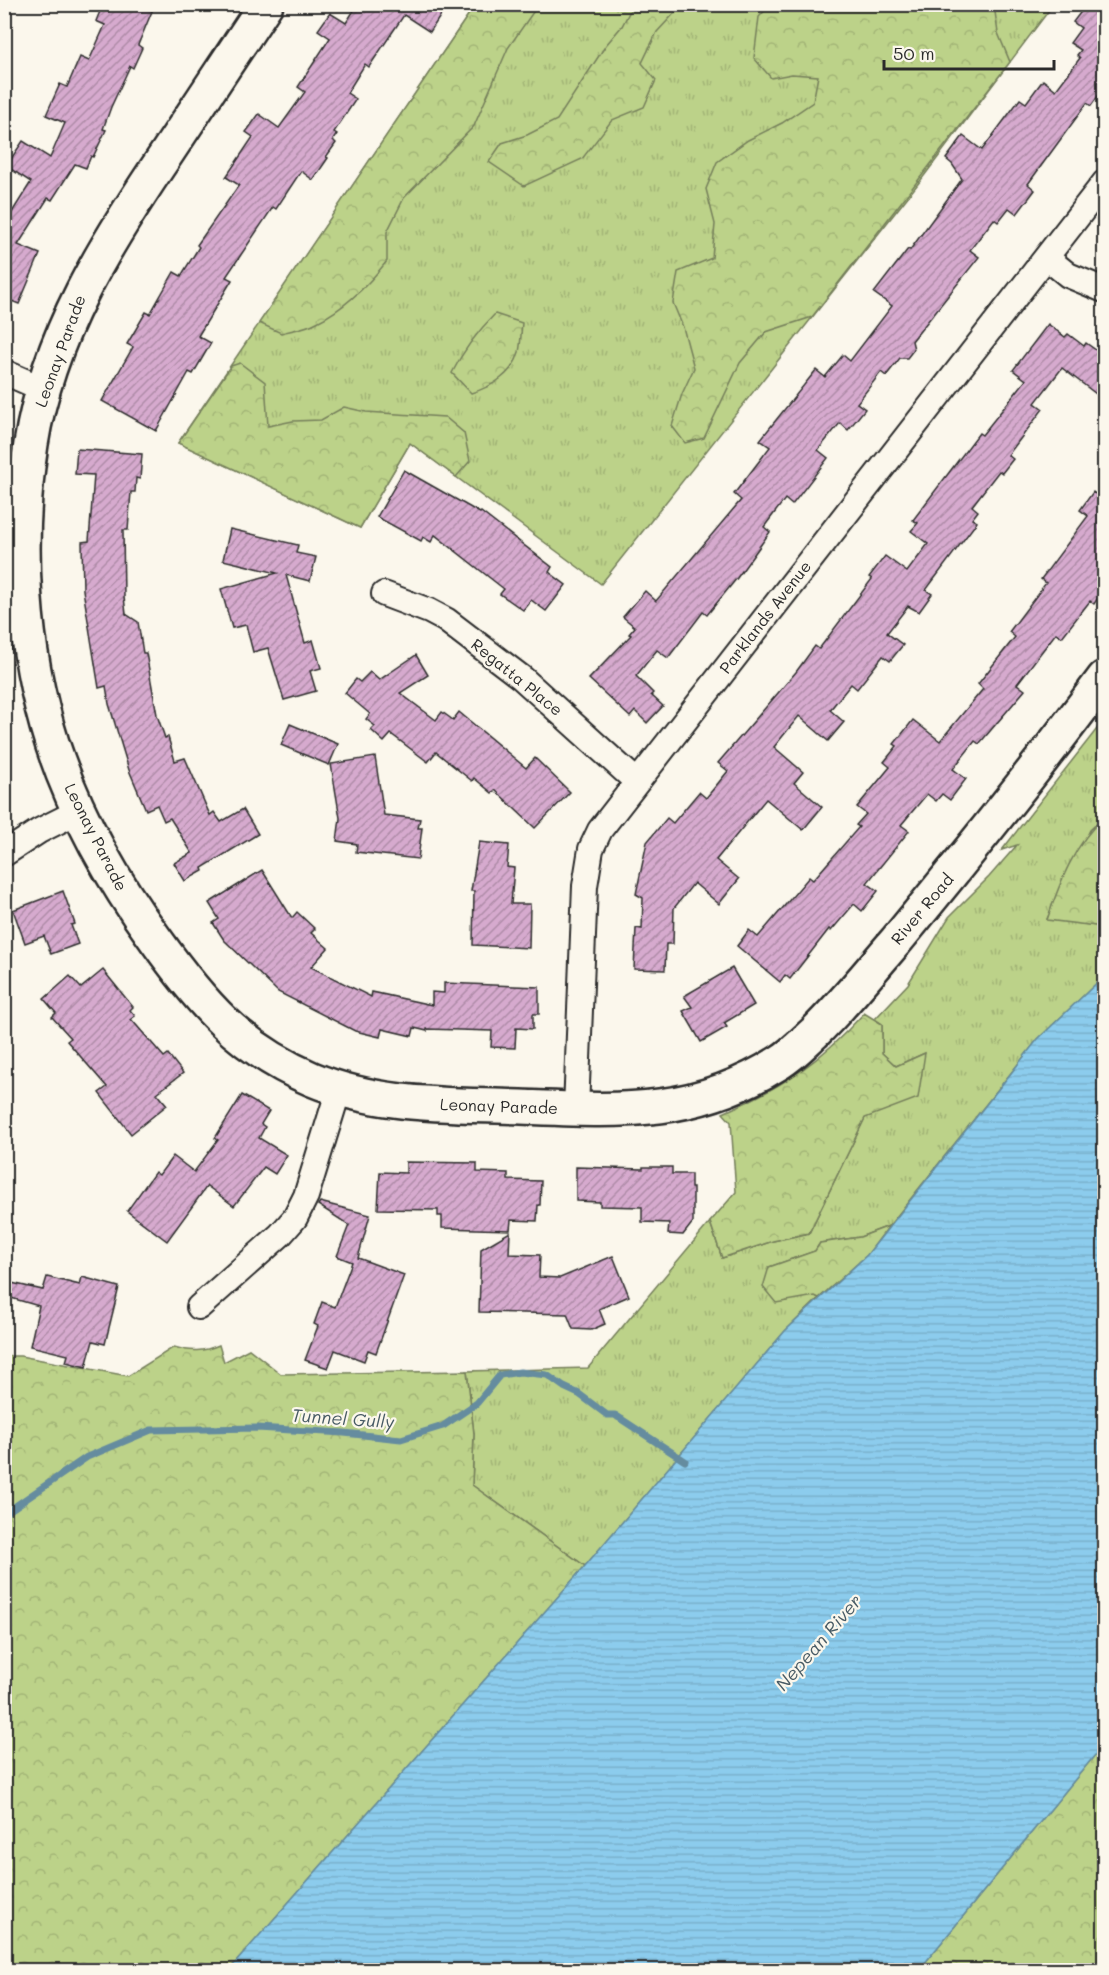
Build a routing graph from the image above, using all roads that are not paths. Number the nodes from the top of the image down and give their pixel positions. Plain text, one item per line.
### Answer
1 (266, 4) edge
2 (1104, 183) edge
3 (1047, 258) junction
4 (1104, 290) edge
5 (4, 372) edge
6 (43, 389) junction
7 (384, 594) dead end
8 (1104, 678) edge
9 (636, 781) junction
10 (79, 811) junction
11 (4, 854) edge
12 (339, 1089) junction
13 (704, 1097) joint
14 (576, 1109) junction
15 (199, 1307) dead end

1 - 6 street, Leonay Parade
2 - 3 street, Parklands Avenue
3 - 4 street
3 - 9 street, Parklands Avenue
5 - 6 street
6 - 10 street, Leonay Parade
7 - 9 street, Regatta Place
8 - 13 street, River Road
9 - 14 street, Parklands Avenue
10 - 11 street
10 - 12 street, Leonay Parade
12 - 14 street, Leonay Parade
12 - 15 street
13 - 14 street, Leonay Parade

